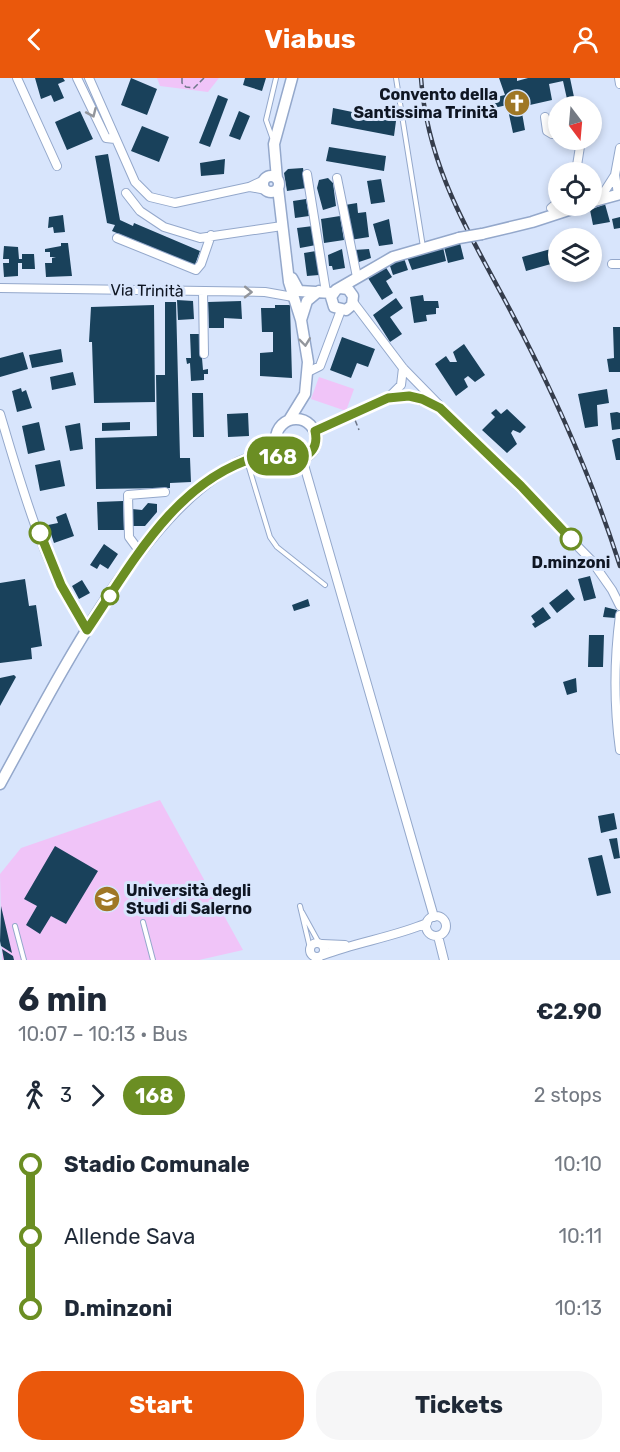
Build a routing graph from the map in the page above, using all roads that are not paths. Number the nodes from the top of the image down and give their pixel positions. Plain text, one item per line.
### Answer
1 (17, 78) edge
2 (77, 78) edge
3 (89, 78) edge
4 (276, 78) edge
5 (292, 78) edge
6 (396, 78) edge
7 (619, 78) edge
8 (620, 84) edge
9 (93, 88) junction
10 (83, 92) junction
11 (545, 117) dead end
12 (548, 132) edge
13 (115, 139) junction
14 (274, 144) junction
15 (619, 152) edge
16 (57, 166) dead end
17 (308, 174) dead end
18 (618, 175) edge
19 (337, 178) dead end
20 (270, 184) junction
21 (126, 193) dead end
22 (602, 193) edge
23 (619, 194) edge
24 (602, 199) edge
25 (548, 213) edge
26 (551, 216) edge
27 (542, 219) junction
28 (282, 226) junction
29 (211, 235) junction
30 (117, 238) dead end
31 (423, 248) junction
32 (290, 272) junction
33 (357, 278) junction
34 (0, 288) edge
35 (203, 291) junction
36 (329, 291) junction
37 (293, 297) junction
38 (348, 303) junction
39 (302, 320) junction
40 (204, 354) dead end
41 (403, 368) junction
42 (308, 372) junction
43 (388, 398) junction
44 (440, 408) junction
45 (0, 414) edge
46 (289, 420) junction
47 (315, 431) junction
48 (275, 436) junction
49 (260, 456) junction
50 (285, 456) junction
51 (302, 458) junction
52 (247, 460) junction
53 (165, 492) dead end
54 (140, 552) junction
55 (325, 585) dead end
56 (620, 606) edge
57 (620, 615) edge
58 (87, 630) junction
59 (620, 750) edge
60 (4, 770) edge
61 (0, 784) edge
62 (431, 920) junction
63 (142, 922) dead end
64 (15, 926) dead end
65 (407, 931) junction
66 (434, 935) junction
67 (321, 944) junction
68 (350, 945) junction
69 (310, 949) junction
70 (320, 957) edge
71 (24, 960) edge
72 (153, 960) edge
73 (305, 960) edge
74 (444, 960) edge

1 - 16 street
2 - 10 street
3 - 9 street
4 - 14 lane
5 - 14 street
6 - 31 lane
7 - 8 street
9 - 10 street
9 - 13 street
10 -> 13 street
11 - 12 street
13 - 20 street
14 - 20 street
15 - 18 street
17 - 36 street
18 - 22 street
18 - 23 street
19 - 33 street
20 - 28 street
21 - 29 street
23 - 24 street
25 - 27 street
26 - 27 street
27 - 31 street, bridge
28 - 29 street
28 - 32 street
29 - 30 street
31 - 33 street
32 - 36 street
32 - 37 street
33 - 36 street
33 - 38 street
34 - 35 street, Via Trinità
35 -> 37 street, Via Trinità
35 - 40 street
36 - 38 street
36 - 38 street
36 - 39 street
37 - 39 street
38 - 41 street
38 - 42 street
39 -> 42 street
41 - 43 street
41 - 44 street
42 - 46 street
43 - 44 street
43 - 47 street
44 - 56 street
45 - 58 street
46 - 47 street
46 - 48 street
47 - 51 street
48 - 49 street
48 - 50 street
49 - 50 street
49 - 52 street
50 - 51 street
51 - 62 street
52 - 54 street
52 - 55 lane
53 - 54 street
54 - 58 street
57 - 59 street
58 - 60 street
60 - 61 street
62 - 65 street
62 - 66 street
62 - 66 street
63 - 72 lane
64 - 71 lane
65 - 66 street
65 - 68 street
66 - 74 street
67 - 68 street
67 - 69 street
67 - 69 lane
67 - 70 street
68 - 70 street
69 - 70 street
69 - 73 street

